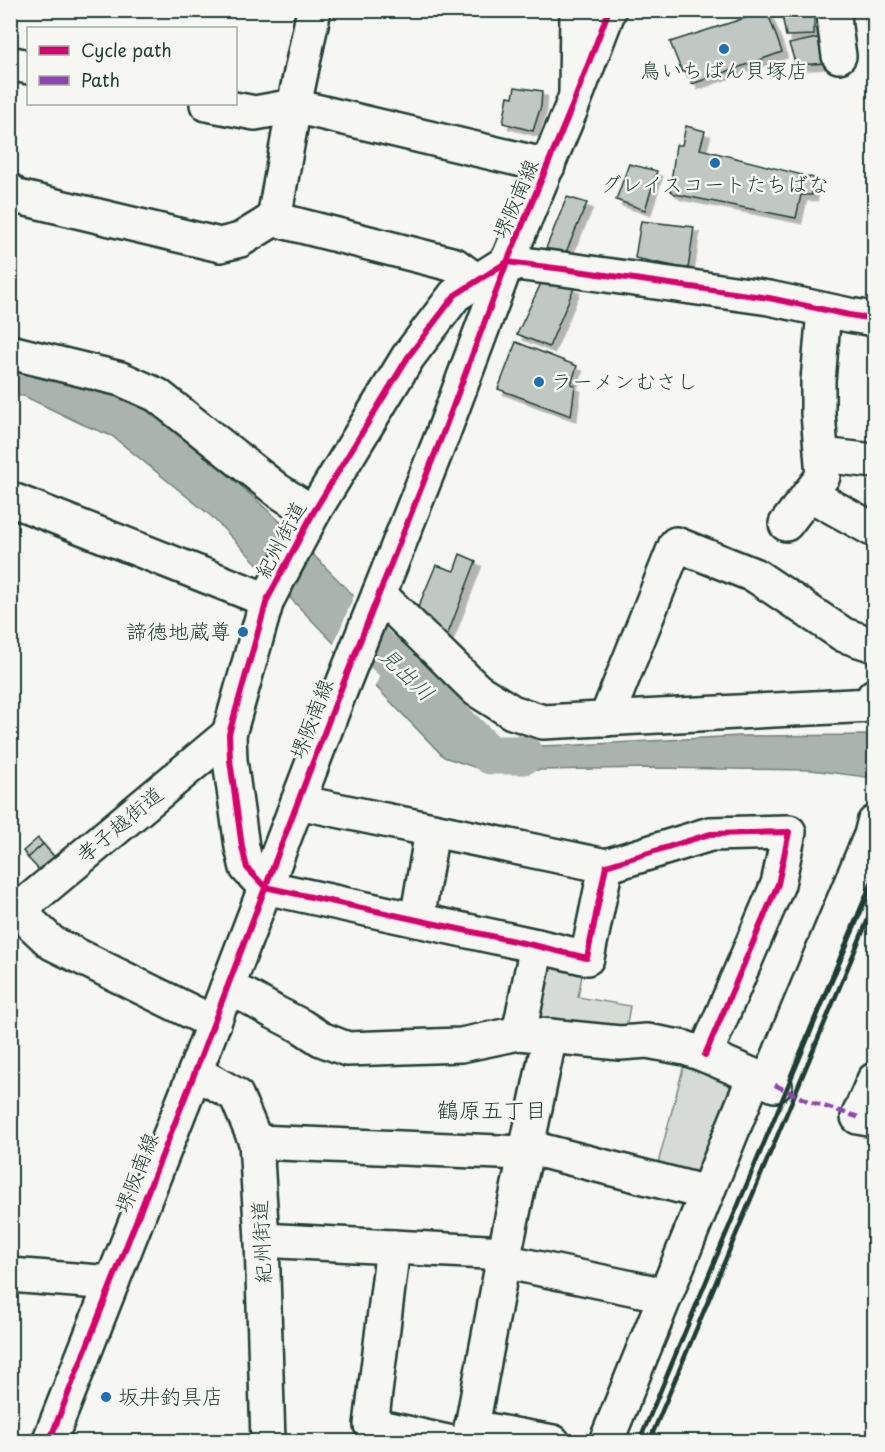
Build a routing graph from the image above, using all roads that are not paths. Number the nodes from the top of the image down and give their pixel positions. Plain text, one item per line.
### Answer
1 (314, 10) edge
2 (577, 10) edge
3 (609, 10) edge
4 (834, 10) edge
5 (839, 56) dead end
6 (10, 63) edge
7 (27, 67) edge
8 (576, 96) junction
9 (212, 105) edge
10 (294, 106) junction
11 (548, 166) junction
12 (10, 191) edge
13 (274, 219) junction
14 (507, 262) junction
15 (477, 281) junction
16 (824, 310) junction
17 (874, 319) edge
18 (10, 352) edge
19 (822, 455) junction
20 (874, 461) edge
21 (809, 494) junction
22 (10, 499) edge
23 (310, 520) junction
24 (786, 524) dead end
25 (874, 530) edge
26 (270, 594) junction
27 (377, 598) junction
28 (874, 645) edge
29 (874, 696) edge
30 (606, 719) junction
31 (229, 734) junction
32 (298, 802) junction
33 (874, 823) edge
34 (432, 831) junction
35 (606, 866) junction
36 (264, 887) junction
37 (14, 914) edge
38 (417, 920) junction
39 (537, 946) junction
40 (227, 988) junction
41 (214, 1023) junction
42 (535, 1034) junction
43 (705, 1055) junction
44 (195, 1072) junction
45 (874, 1080) edge
46 (766, 1082) junction
47 (874, 1120) edge
48 (256, 1142) junction
49 (526, 1150) junction
50 (707, 1192) junction
51 (262, 1240) junction
52 (393, 1247) junction
53 (504, 1257) junction
54 (10, 1275) edge
55 (112, 1284) junction
56 (666, 1295) junction
57 (463, 1437) edge
58 (49, 1442) edge
59 (268, 1442) edge
60 (553, 1442) edge
61 (606, 1442) edge

1 - 10 street
2 - 8 street
3 - 8 street, 堺阪南線
4 - 5 street
6 - 7 street
8 - 11 street, 堺阪南線
9 - 10 street
10 - 11 street
10 - 13 street
11 - 14 street, 堺阪南線
12 - 13 street
13 - 15 street
14 - 15 street, 紀州街道
14 - 16 street
14 - 27 street, 堺阪南線
15 - 23 street, 紀州街道
16 - 17 street
16 - 19 street
18 - 23 street
19 - 20 street
19 - 21 street
21 - 24 street
21 - 25 street
22 - 26 street
23 - 26 street, 紀州街道
26 - 31 street, 紀州街道
27 - 30 street
27 - 32 street, 堺阪南線
28 - 30 street
29 - 30 street
31 - 36 street, 紀州街道
31 - 37 street, 孝子越街道
32 - 34 street
32 - 36 street, 堺阪南線
33 - 46 street
34 - 35 street
34 - 38 street
35 - 39 street
35 - 43 street
36 - 38 street
36 - 40 street, 堺阪南線
37 - 41 street
38 - 39 street
39 - 42 street
40 - 41 street, 堺阪南線
40 - 42 street
41 - 44 street, 堺阪南線
42 - 43 street
42 - 49 street
43 - 46 street
44 - 48 street, 紀州街道
44 - 55 street, 堺阪南線
45 - 47 street
46 - 50 street
48 - 49 street
48 - 51 street, 紀州街道
49 - 50 street
49 - 53 street
50 - 56 street
51 - 52 street
51 - 59 street, 紀州街道
52 - 53 street
52 - 57 street
53 - 56 street
53 - 57 street
54 - 55 street
55 - 58 street, 堺阪南線
56 - 61 street
57 - 60 street

